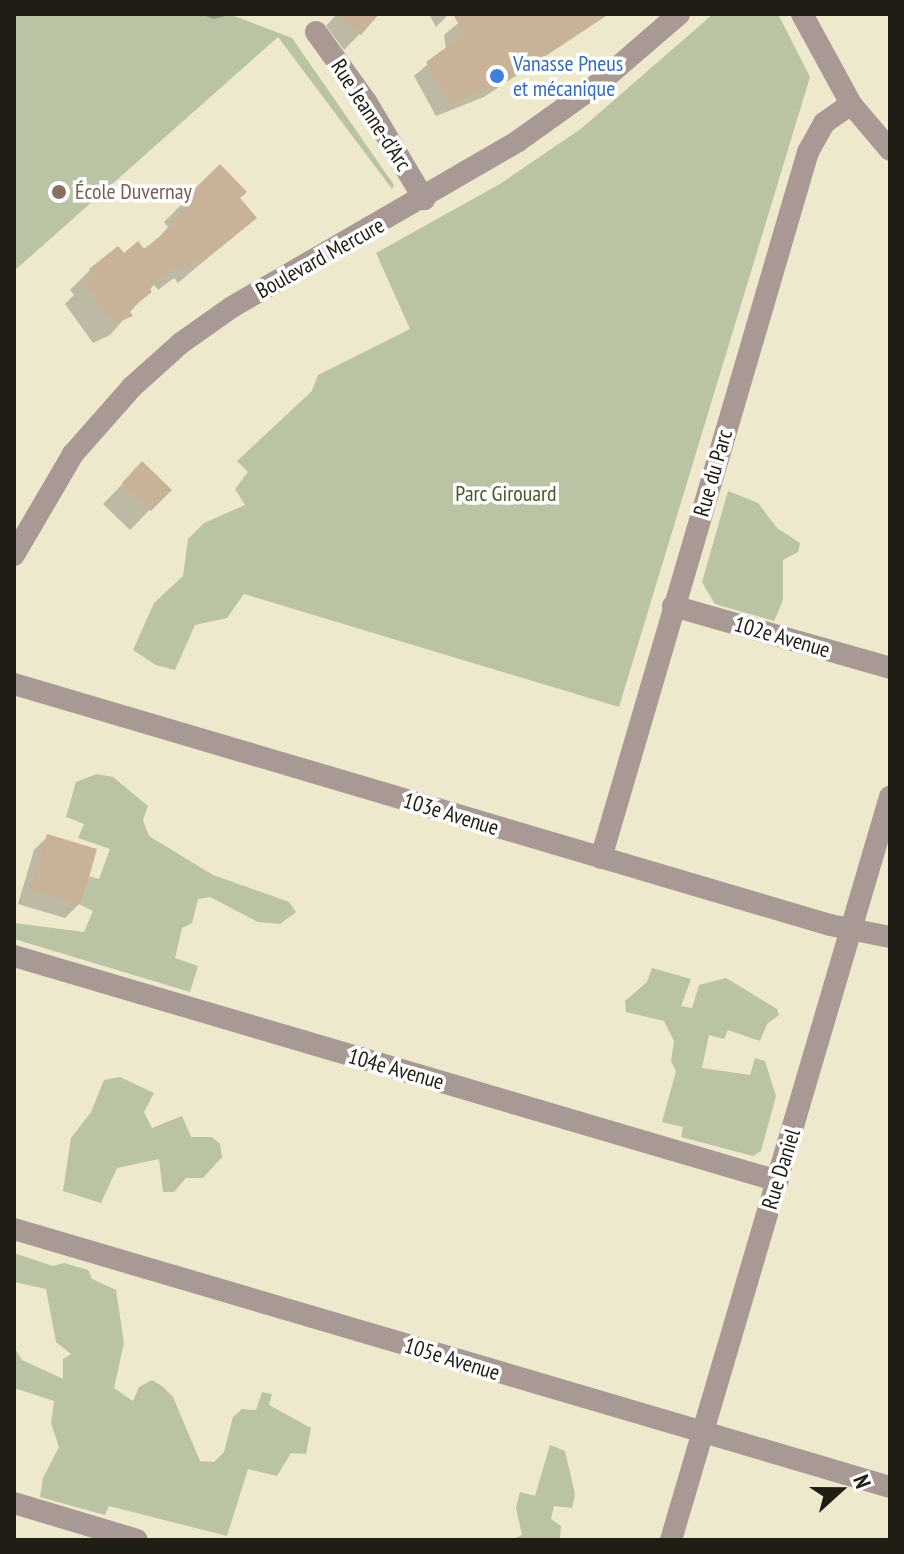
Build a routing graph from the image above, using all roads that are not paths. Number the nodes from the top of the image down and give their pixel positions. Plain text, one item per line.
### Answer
1 (679, 14) edge
2 (802, 14) edge
3 (316, 32) dead end
4 (851, 104) junction
5 (890, 150) edge
6 (424, 199) junction
7 (14, 555) edge
8 (673, 606) junction
9 (890, 668) edge
10 (14, 684) edge
11 (890, 797) edge
12 (601, 858) junction
13 (851, 929) junction
14 (890, 937) edge
15 (14, 956) edge
16 (778, 1181) junction
17 (14, 1229) edge
18 (702, 1432) junction
19 (890, 1487) edge
20 (14, 1503) edge
21 (137, 1540) edge
22 (671, 1540) edge

1 - 6 street, Boulevard Mercure
2 - 4 street
3 - 6 street, Rue Jeanne-d'Arc
4 - 5 street
4 - 8 street, Rue du Parc
6 - 7 street, Boulevard Mercure
8 - 9 street, 102e Avenue
8 - 12 street, Rue du Parc
10 - 12 street, 103e Avenue
11 - 13 street, Rue Daniel
12 - 13 street, 103e Avenue
13 - 14 street, 103e Avenue
13 - 16 street, Rue Daniel
15 - 16 street, 104e Avenue
16 - 18 street, Rue Daniel
17 - 18 street, 105e Avenue
18 - 19 street, 105e Avenue
18 - 22 street, Rue Daniel
20 - 21 street

